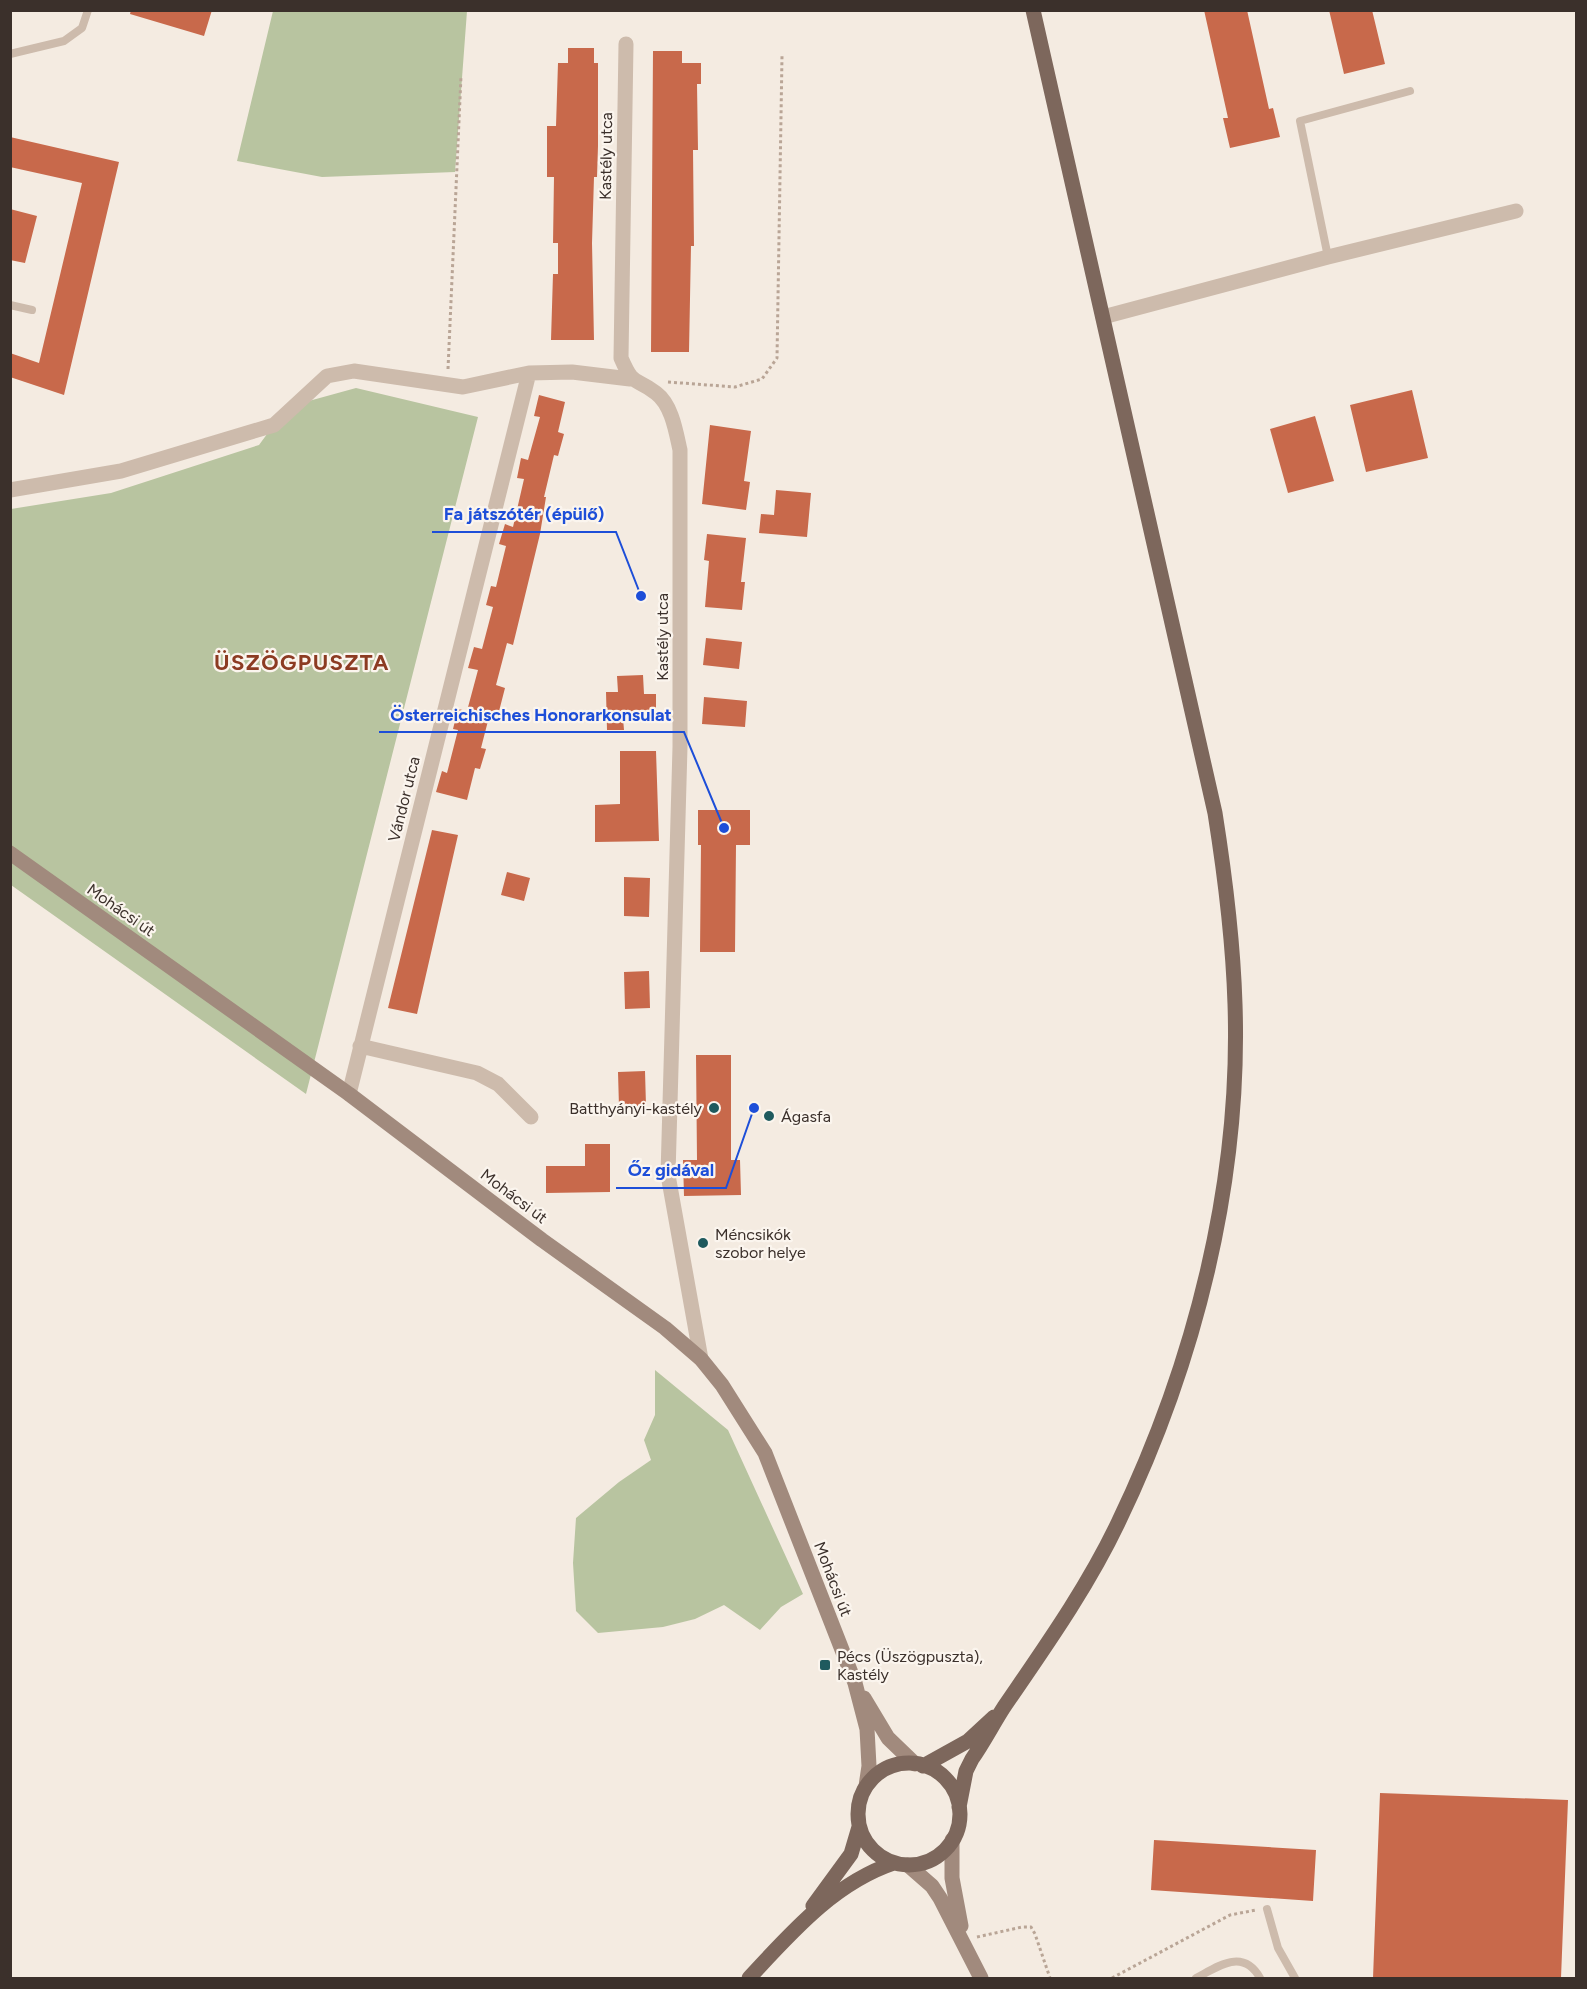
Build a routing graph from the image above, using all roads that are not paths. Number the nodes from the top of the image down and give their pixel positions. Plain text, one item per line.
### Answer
1 (88, 10) edge
2 (1033, 10) edge
3 (626, 44) dead end
4 (10, 54) edge
5 (1410, 91) dead end
6 (1516, 211) dead end
7 (1328, 257) junction
8 (10, 305) edge
9 (32, 310) dead end
10 (1103, 317) junction
11 (529, 374) junction
12 (630, 379) junction
13 (10, 490) edge
14 (10, 853) edge
15 (360, 1046) junction
16 (348, 1094) junction
17 (531, 1117) dead end
18 (701, 1359) junction
19 (855, 1683) junction
20 (1003, 1709) junction
21 (919, 1765) junction
22 (866, 1786) junction
23 (959, 1808) junction
24 (859, 1827) junction
25 (952, 1840) junction
26 (901, 1864) junction
27 (1267, 1909) road end
28 (797, 1928) junction
29 (964, 1940) junction
30 (749, 1978) edge
31 (981, 1978) edge
32 (1196, 1978) edge
33 (1260, 1978) edge
34 (1295, 1978) edge

1 - 4 lane
2 - 10 main road
3 - 12 street, Kastély utca
5 - 7 lane
6 - 7 street
7 - 10 street
8 - 9 lane
10 - 20 main road
11 - 12 street
11 - 13 street
11 - 15 street, Vándor utca
12 - 18 street, Kastély utca
14 - 16 main road, Mohácsi út
15 - 16 street, Vándor utca
15 - 17 street
16 - 18 main road, Mohácsi út
18 - 19 main road, Mohácsi út
19 - 21 main road
19 - 22 main road
20 - 21 main road
20 - 23 main road
21 - 22 main road
21 - 23 main road
22 - 24 main road
23 - 25 main road
24 - 26 main road
24 - 28 main road
25 - 26 main road
25 - 29 main road
26 - 28 main road
26 - 29 main road
27 - 34 lane
28 - 30 main road
29 - 31 main road
32 - 33 lane

